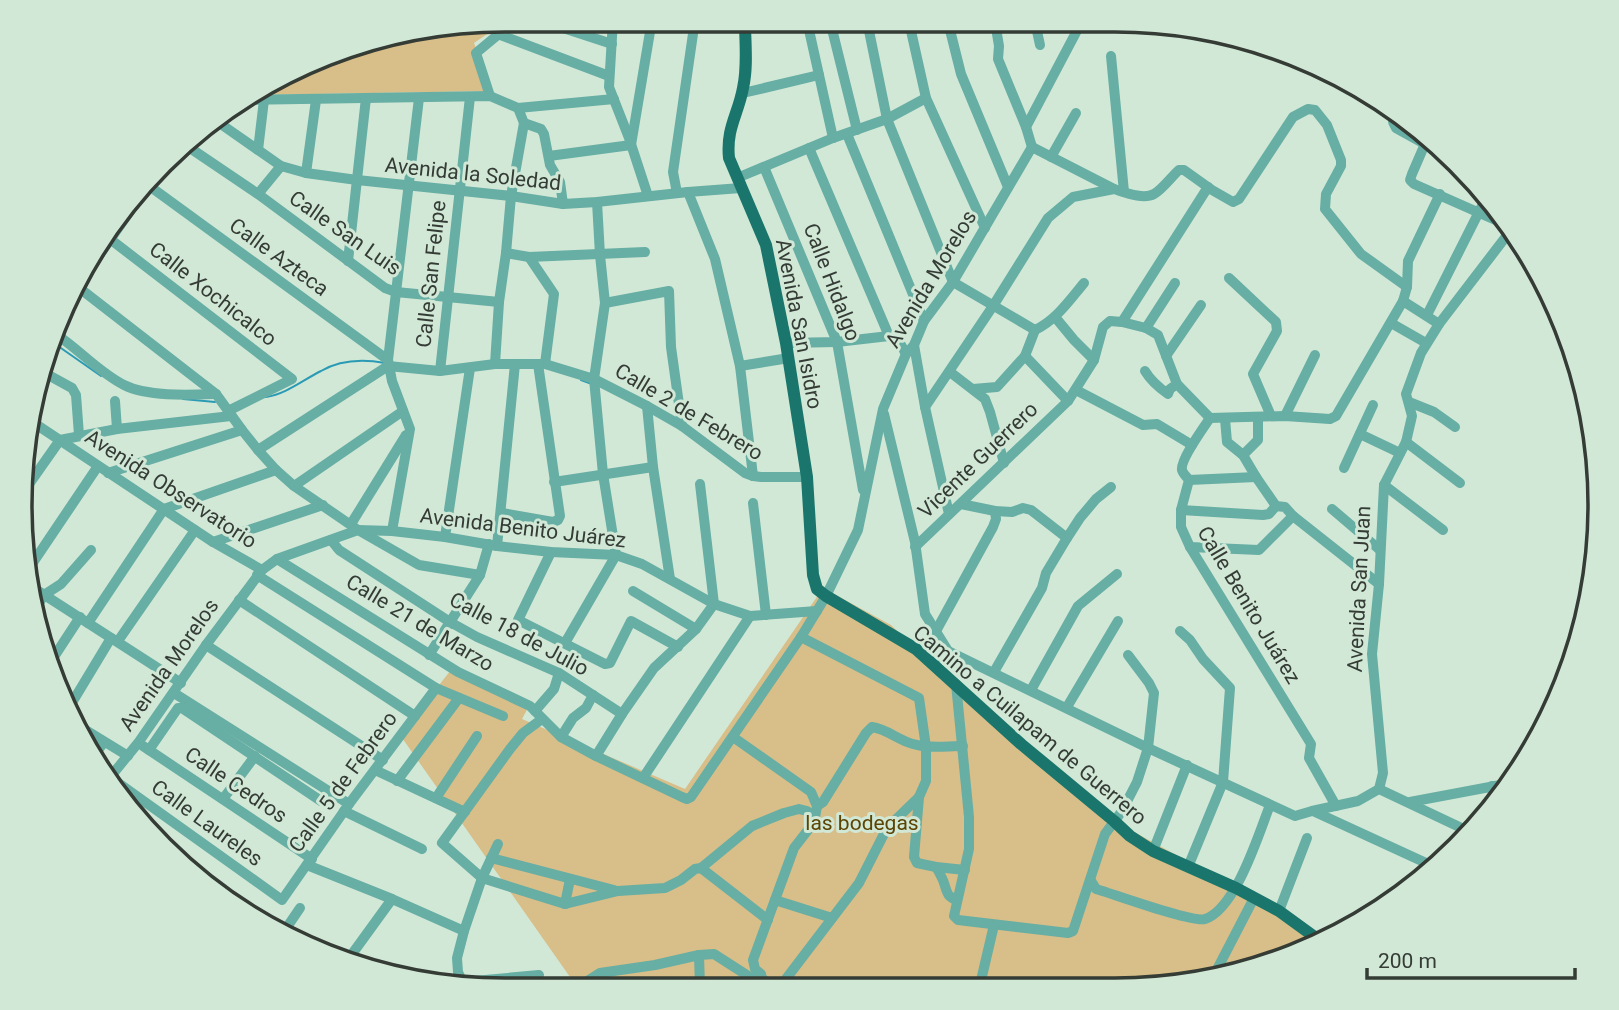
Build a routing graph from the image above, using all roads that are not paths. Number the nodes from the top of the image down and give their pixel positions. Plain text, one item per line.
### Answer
1 (582, 32) edge
2 (612, 32) edge
3 (650, 32) edge
4 (693, 32) edge
5 (745, 32) edge
6 (809, 32) edge
7 (833, 32) edge
8 (869, 32) edge
9 (911, 32) edge
10 (950, 32) edge
11 (997, 32) edge
12 (1037, 32) edge
13 (1076, 32) edge
14 (498, 34) joint
15 (612, 44) junction
16 (1040, 45) dead end
17 (1111, 56) dead end
18 (819, 75) junction
19 (609, 76) junction
20 (743, 93) junction
21 (490, 96) junction
22 (470, 97) junction
23 (419, 98) junction
24 (926, 98) junction
25 (366, 99) junction
26 (614, 99) junction
27 (260, 100) edge
28 (264, 100) junction
29 (316, 100) junction
30 (518, 107) junction
31 (1076, 113) dead end
32 (887, 119) junction
33 (524, 123) junction
34 (222, 125) edge
35 (1026, 127) junction
36 (857, 130) junction
37 (846, 134) junction
38 (833, 138) junction
39 (631, 145) junction
40 (1032, 147) junction
41 (1424, 147) edge
42 (809, 148) junction
43 (192, 150) edge
44 (258, 150) junction
45 (549, 156) junction
46 (1051, 158) junction
47 (281, 166) junction
48 (764, 167) junction
49 (306, 173) junction
50 (357, 180) junction
51 (739, 183) junction
52 (156, 185) edge
53 (409, 186) junction
54 (1008, 187) junction
55 (1208, 187) junction
56 (460, 191) junction
57 (1119, 191) junction
58 (683, 192) junction
59 (258, 194) junction
60 (1440, 194) junction
61 (511, 196) junction
62 (648, 196) junction
63 (597, 202) junction
64 (563, 204) junction
65 (1482, 207) edge
66 (1479, 213) junction
67 (1491, 219) edge
68 (985, 228) junction
69 (1504, 236) edge
70 (112, 241) edge
71 (645, 252) dead end
72 (506, 253) junction
73 (600, 255) junction
74 (529, 257) junction
75 (348, 261) junction
76 (1229, 278) dead end
77 (953, 282) junction
78 (1084, 283) dead end
79 (1175, 283) dead end
80 (1407, 287) junction
81 (83, 291) edge
82 (396, 292) junction
83 (448, 296) junction
84 (1403, 300) junction
85 (499, 302) junction
86 (605, 303) junction
87 (1201, 305) dead end
88 (993, 306) junction
89 (1427, 315) junction
90 (1055, 317) junction
91 (924, 321) junction
92 (1122, 322) junction
93 (1391, 323) junction
94 (1439, 324) junction
95 (1146, 328) junction
96 (1035, 330) junction
97 (889, 336) junction
98 (63, 338) edge
99 (837, 342) junction
100 (1426, 342) junction
101 (786, 343) junction
102 (914, 345) junction
103 (906, 354) junction
104 (1315, 355) dead end
105 (1025, 356) junction
106 (1166, 356) junction
107 (789, 358) junction
108 (1094, 359) junction
109 (388, 363) junction
110 (495, 364) junction
111 (514, 364) junction
112 (542, 364) junction
113 (740, 366) junction
114 (470, 368) junction
115 (440, 371) junction
116 (1145, 371) dead end
117 (950, 372) junction
118 (50, 376) edge
119 (594, 379) junction
120 (1177, 384) junction
121 (972, 389) junction
122 (1076, 390) junction
123 (216, 394) junction
124 (115, 401) dead end
125 (1068, 401) junction
126 (1409, 402) junction
127 (1373, 405) dead end
128 (647, 406) junction
129 (925, 407) junction
130 (883, 409) junction
131 (402, 411) junction
132 (230, 413) junction
133 (1271, 416) junction
134 (1285, 416) junction
135 (1258, 417) junction
136 (1210, 418) junction
137 (1225, 419) junction
138 (682, 426) junction
139 (1455, 426) dead end
140 (39, 427) edge
141 (117, 429) junction
142 (410, 429) junction
143 (242, 430) junction
144 (79, 435) junction
145 (1360, 435) junction
146 (60, 440) junction
147 (1406, 442) junction
148 (1192, 444) junction
149 (258, 450) junction
150 (1400, 453) junction
151 (1243, 454) junction
152 (1004, 463) junction
153 (98, 466) junction
154 (653, 467) junction
155 (1344, 468) dead end
156 (276, 470) junction
157 (108, 473) junction
158 (603, 474) junction
159 (753, 476) junction
160 (807, 477) junction
161 (1256, 477) junction
162 (33, 479) edge
163 (1189, 480) junction
164 (554, 482) junction
165 (700, 484) dead end
166 (1460, 484) dead end
167 (1384, 485) junction
168 (294, 486) junction
169 (1111, 487) dead end
170 (864, 498) junction
171 (753, 503) dead end
172 (961, 504) junction
173 (323, 505) junction
174 (1276, 506) junction
175 (164, 509) junction
176 (1332, 509) dead end
177 (1181, 510) junction
178 (995, 511) junction
179 (502, 513) junction
180 (949, 514) junction
181 (1293, 516) junction
182 (355, 527) junction
183 (195, 530) junction
184 (1443, 530) dead end
185 (392, 531) junction
186 (445, 537) junction
187 (1067, 538) junction
188 (331, 540) junction
189 (213, 542) junction
190 (493, 545) junction
191 (915, 547) junction
192 (1190, 547) junction
193 (90, 550) dead end
194 (1380, 550) junction
195 (551, 552) junction
196 (616, 555) junction
197 (277, 559) junction
198 (35, 560) edge
199 (259, 573) junction
200 (1117, 573) dead end
201 (480, 575) junction
202 (670, 579) junction
203 (1379, 584) junction
204 (633, 591) dead end
205 (40, 592) edge
206 (44, 595) junction
207 (826, 596) junction
208 (41, 599) edge
209 (239, 600) junction
210 (713, 604) junction
211 (817, 611) junction
212 (766, 615) junction
213 (750, 617) junction
214 (84, 620) junction
215 (1118, 621) dead end
216 (450, 622) junction
217 (696, 629) junction
218 (936, 631) junction
219 (1180, 631) dead end
220 (801, 637) junction
221 (114, 639) junction
222 (565, 643) junction
223 (206, 645) junction
224 (678, 647) junction
225 (948, 651) junction
226 (429, 654) junction
227 (56, 655) edge
228 (1128, 655) dead end
229 (934, 665) junction
230 (994, 672) junction
231 (559, 673) junction
232 (181, 683) junction
233 (956, 684) junction
234 (436, 688) junction
235 (1031, 690) junction
236 (174, 693) junction
237 (593, 695) junction
238 (459, 698) junction
239 (74, 700) edge
240 (1067, 707) junction
241 (622, 714) junction
242 (539, 715) junction
243 (415, 716) junction
244 (503, 716) dead end
245 (90, 733) edge
246 (477, 736) dead end
247 (561, 737) junction
248 (733, 737) junction
249 (104, 742) junction
250 (138, 743) junction
251 (963, 746) junction
252 (926, 747) junction
253 (1148, 748) junction
254 (99, 749) edge
255 (149, 750) junction
256 (128, 756) junction
257 (255, 756) junction
258 (596, 756) junction
259 (383, 760) junction
260 (1187, 765) junction
261 (375, 770) junction
262 (114, 773) edge
263 (643, 778) junction
264 (397, 781) junction
265 (1223, 782) junction
266 (1495, 785) edge
267 (1492, 786) junction
268 (1379, 789) junction
269 (1492, 790) edge
270 (129, 793) edge
271 (919, 797) junction
272 (436, 798) junction
273 (223, 799) junction
274 (687, 799) joint
275 (321, 802) dead end
276 (1410, 802) junction
277 (1270, 804) junction
278 (817, 806) junction
279 (1336, 806) junction
280 (347, 807) junction
281 (1312, 811) junction
282 (466, 812) junction
283 (814, 818) junction
284 (1114, 821) junction
285 (1461, 827) edge
286 (1307, 838) dead end
287 (498, 844) dead end
288 (422, 849) dead end
289 (1153, 851) junction
290 (491, 858) junction
291 (309, 862) junction
292 (1424, 862) edge
293 (936, 867) junction
294 (1188, 867) junction
295 (701, 868) junction
296 (965, 870) junction
297 (482, 878) junction
298 (570, 879) junction
299 (1091, 881) junction
300 (1236, 888) junction
301 (618, 891) junction
302 (1254, 898) junction
303 (392, 899) junction
304 (282, 900) joint
305 (775, 900) junction
306 (957, 900) junction
307 (565, 904) junction
308 (300, 908) dead end
309 (1279, 911) junction
310 (832, 918) junction
311 (768, 920) junction
312 (994, 925) junction
313 (289, 926) edge
314 (464, 931) junction
315 (1312, 935) edge
316 (353, 953) edge
317 (699, 955) junction
318 (1219, 966) edge
319 (538, 975) dead end
320 (460, 976) edge
321 (513, 978) edge
322 (592, 978) edge
323 (700, 978) edge
324 (751, 978) edge
325 (762, 978) edge
326 (787, 978) edge
327 (982, 978) edge

1 - 15 street
2 - 15 street
3 - 39 street
4 - 58 street
5 - 20 main road, Avenida San Isidro
6 - 18 street
7 - 36 street
8 - 32 street
9 - 24 street
10 - 54 street
11 - 35 street
12 - 16 street
13 - 35 street
14 - 19 street
14 - 21 street
15 - 19 street
17 - 57 street
18 - 20 street
18 - 38 street
19 - 26 street
20 - 51 main road, Avenida San Isidro
21 - 22 street
21 - 30 street
22 - 23 street
22 - 56 street, Calle San Felipe
23 - 25 street
23 - 53 street
24 - 32 street, Avenida la Soledad
24 - 68 street
25 - 29 street
25 - 50 street
26 - 30 street
26 - 39 street
27 - 28 street
28 - 29 street
28 - 44 street
29 - 49 street
30 - 33 street
31 - 46 street
32 - 36 street, Avenida la Soledad
32 - 77 street
33 - 45 street
33 - 61 street
34 - 44 street, Avenida la Soledad
35 - 40 street
36 - 37 street, Avenida la Soledad
37 - 38 street, Avenida la Soledad
37 - 91 street
38 - 42 street, Avenida la Soledad
39 - 45 street
39 - 62 street
40 - 46 street
40 - 54 street, Avenida Morelos
41 - 60 street
42 - 48 street, Avenida la Soledad
42 - 97 street
43 - 59 street, Calle San Luis
44 - 47 street, Avenida la Soledad
45 - 64 street
46 - 57 street
47 - 49 street, Avenida la Soledad
47 - 59 street
48 - 51 street, Avenida la Soledad
48 - 99 street, Calle Hidalgo
49 - 50 street, Avenida la Soledad
50 - 53 street, Avenida la Soledad
50 - 75 street
51 - 58 street, Avenida la Soledad
51 - 101 main road, Avenida San Isidro
52 - 109 street, Calle Azteca
53 - 56 street, Avenida la Soledad
53 - 82 street
54 - 68 street, Avenida Morelos
55 - 57 street
55 - 80 street
55 - 92 street
56 - 61 street, Avenida la Soledad
56 - 83 street, Calle San Felipe
57 - 88 street
58 - 62 street, Avenida la Soledad
58 - 113 street
59 - 75 street, Calle San Luis
60 - 66 street
60 - 80 street
61 - 64 street, Avenida la Soledad
61 - 72 street
62 - 63 street, Avenida la Soledad
63 - 64 street, Avenida la Soledad
63 - 73 street
65 - 66 street
66 - 67 street
66 - 89 street
68 - 77 street, Avenida Morelos
69 - 94 street, Avenida San Juan
70 - 132 street, Calle Xochicalco
71 - 73 street
72 - 74 street
72 - 85 street
73 - 74 street
73 - 86 street
74 - 112 street
75 - 82 street, Calle San Luis
76 - 133 street
77 - 88 street
77 - 91 street, Avenida Morelos
78 - 90 street
79 - 95 street
80 - 84 street
81 - 123 street
82 - 83 street, Calle San Luis
82 - 109 street
83 - 85 street, Calle San Luis
83 - 115 street, Calle San Felipe
84 - 89 street
84 - 93 street
85 - 110 street
86 - 119 street
86 - 138 street
87 - 106 street
88 - 96 street
88 - 117 street
89 - 94 street
90 - 96 street
90 - 108 street
91 - 102 street, Avenida Morelos
92 - 95 street
92 - 108 street, Vicente Guerrero
93 - 100 street
93 - 134 street
94 - 100 street, Avenida San Juan
95 - 106 street
96 - 105 street
97 - 99 street
97 - 103 street
98 - 123 street
99 - 101 street
99 - 170 street, Calle Hidalgo
100 - 126 street, Avenida San Juan
101 - 107 main road, Avenida San Isidro
102 - 103 street, Avenida Morelos
102 - 129 street
103 - 130 street, Avenida Morelos
104 - 134 street
105 - 121 street
105 - 125 street
106 - 120 street
107 - 113 street
107 - 160 main road, Avenida San Isidro
108 - 122 street, Vicente Guerrero
109 - 115 street, Calle 2 de Febrero
109 - 131 street
109 - 149 street
110 - 111 street, Calle 2 de Febrero
110 - 114 street, Calle 2 de Febrero
111 - 112 street, Calle 2 de Febrero
111 - 179 street
112 - 119 street, Calle 2 de Febrero
112 - 164 street
113 - 159 street
114 - 115 street, Calle 2 de Febrero
114 - 186 street
116 - 120 street
117 - 121 street
117 - 129 street
118 - 144 street
119 - 128 street, Calle 2 de Febrero
119 - 158 street
120 - 136 street
121 - 152 street
122 - 125 street, Vicente Guerrero
122 - 148 street
123 - 132 street
124 - 141 street
125 - 152 street, Vicente Guerrero
126 - 139 street
126 - 147 street, Avenida San Juan
127 - 145 street
128 - 138 street, Calle 2 de Febrero
128 - 154 street
129 - 180 street
130 - 170 street, Avenida Morelos
130 - 191 street
131 - 142 street
131 - 168 street
132 - 141 street
132 - 143 street
133 - 134 street
133 - 135 street
135 - 137 street
135 - 151 street
136 - 137 street
136 - 148 street, Calle Benito Juárez
137 - 151 street
138 - 159 street, Calle 2 de Febrero
140 - 146 street, Avenida Observatorio
141 - 144 street
142 - 182 street
142 - 185 street
143 - 149 street
143 - 157 street
144 - 146 street
145 - 150 street
145 - 155 street
146 - 153 street, Avenida Observatorio
146 - 162 street
147 - 150 street, Avenida San Juan
147 - 166 street
148 - 163 street, Calle Benito Juárez
149 - 156 street
150 - 167 street, Avenida San Juan
151 - 161 street
152 - 172 street, Vicente Guerrero
153 - 157 street, Avenida Observatorio
153 - 198 street
154 - 158 street
154 - 202 street
156 - 168 street
156 - 175 street
157 - 175 street, Avenida Observatorio
158 - 164 street
158 - 196 street
159 - 160 street, Calle 2 de Febrero
160 - 207 main road, Avenida San Isidro
161 - 163 street
161 - 174 street
163 - 177 street, Calle Benito Juárez
164 - 179 street
165 - 210 street
167 - 184 street
167 - 194 street, Avenida San Juan
168 - 173 street
169 - 187 street
170 - 207 street, Avenida Morelos
171 - 212 street
172 - 178 street
172 - 180 street, Vicente Guerrero
173 - 182 street
173 - 189 street
174 - 177 street
174 - 181 street
175 - 183 street, Avenida Observatorio
175 - 214 street
176 - 194 street
177 - 192 street, Calle Benito Juárez
178 - 187 street
178 - 218 street
179 - 190 street
180 - 191 street, Vicente Guerrero
181 - 192 street
181 - 203 street
182 - 185 street, Avenida Benito Juárez
182 - 188 street, Avenida Benito Juárez
182 - 201 street
183 - 189 street, Avenida Observatorio
183 - 221 street
185 - 186 street, Avenida Benito Juárez
186 - 190 street, Avenida Benito Juárez
187 - 230 street
188 - 197 street, Avenida Benito Juárez
188 - 216 street, Calle 18 de Julio
189 - 199 street, Avenida Observatorio
190 - 195 street, Avenida Benito Juárez
190 - 201 street
191 - 218 street
192 - 279 street, Calle Benito Juárez
193 - 206 street
194 - 203 street, Avenida San Juan
195 - 196 street, Avenida Benito Juárez
195 - 222 street
196 - 202 street, Avenida Benito Juárez
196 - 222 street
197 - 199 street, Avenida Benito Juárez
197 - 226 street, Calle 21 de Marzo
199 - 209 street, Avenida Morelos
199 - 234 street, Avenida Observatorio
200 - 235 street
201 - 216 street
202 - 210 street, Avenida Benito Juárez
203 - 268 street, Avenida San Juan
204 - 217 street
205 - 206 street
206 - 208 street
206 - 214 street
207 - 211 street, Avenida Morelos
207 - 229 main road, Camino a Cuilapam de Guerrero
209 - 223 street, Avenida Morelos
209 - 243 street
210 - 213 street, Avenida Benito Juárez
210 - 217 street
211 - 212 street, Avenida Benito Juárez
211 - 220 street, Avenida Morelos
212 - 213 street, Avenida Benito Juárez
213 - 263 street
214 - 221 street
214 - 227 street
215 - 240 street
216 - 226 street
216 - 231 street, Calle 18 de Julio
217 - 224 street
218 - 225 street
219 - 265 street
220 - 248 street, Avenida Morelos
220 - 252 street
221 - 232 street
221 - 239 street
222 - 224 street
223 - 232 street, Avenida Morelos
223 - 259 street
224 - 241 street
225 - 229 street
225 - 230 street
226 - 242 street, Calle 21 de Marzo
228 - 253 street
229 - 233 main road, Camino a Cuilapam de Guerrero
230 - 235 street
231 - 237 street, Calle 18 de Julio
231 - 242 street
232 - 236 street, Avenida Morelos
233 - 251 street
233 - 284 main road, Camino a Cuilapam de Guerrero
234 - 238 street, Avenida Observatorio
234 - 243 street, Calle 5 de Febrero
235 - 240 street
236 - 250 street, Avenida Morelos
236 - 280 street
237 - 241 street, Calle 18 de Julio
237 - 247 street
238 - 244 street, Avenida Observatorio
238 - 264 street
240 - 253 street
241 - 258 street
242 - 247 street, Calle 21 de Marzo
242 - 282 street
243 - 259 street, Calle 5 de Febrero
245 - 249 street
246 - 272 street
247 - 258 street, Calle 21 de Marzo
248 - 274 street, Avenida Morelos
248 - 278 street
249 - 254 street
249 - 256 street
250 - 255 street, Calle Cedros
250 - 256 street, Avenida Morelos
251 - 252 street
251 - 296 street
252 - 271 street
252 - 278 street
253 - 260 street
253 - 284 street
255 - 257 street
255 - 273 street, Calle Cedros
256 - 262 street, Avenida Morelos
257 - 273 street
257 - 275 street
258 - 263 street, Calle 21 de Marzo
259 - 261 street, Calle 5 de Febrero
260 - 265 street
260 - 289 street
261 - 264 street
261 - 280 street, Calle 5 de Febrero
263 - 274 street, Calle 21 de Marzo
264 - 272 street
265 - 277 street
265 - 294 street
266 - 267 street
267 - 269 street
267 - 276 street
268 - 276 street
268 - 279 street
270 - 304 street, Calle Laureles
271 - 293 street
271 - 310 street
272 - 282 street
273 - 291 street, Calle Cedros
276 - 285 street
277 - 281 street
277 - 300 street
278 - 283 street
279 - 281 street
280 - 288 street
280 - 291 street, Calle 5 de Febrero
281 - 292 street
282 - 297 street
283 - 295 street
283 - 305 street
284 - 289 main road, Camino a Cuilapam de Guerrero
284 - 299 street
286 - 309 street
287 - 290 street
289 - 294 main road, Camino a Cuilapam de Guerrero
290 - 297 street
290 - 298 street
291 - 303 street, Calle Cedros
291 - 304 street, Calle 5 de Febrero
293 - 296 street
293 - 306 street
294 - 300 main road, Camino a Cuilapam de Guerrero
295 - 301 street
295 - 311 street
296 - 306 street
297 - 307 street
297 - 314 street
298 - 301 street
298 - 307 street
299 - 300 street
299 - 312 street
300 - 302 main road, Camino a Cuilapam de Guerrero
301 - 307 street
302 - 309 main road, Camino a Cuilapam de Guerrero
302 - 318 street
303 - 314 street, Calle Cedros
303 - 316 street
305 - 310 street
305 - 311 street
306 - 312 street
308 - 313 street
309 - 315 main road, Camino a Cuilapam de Guerrero
310 - 326 street
311 - 325 street
312 - 327 street
314 - 320 street
317 - 322 street
317 - 323 street
317 - 324 street
319 - 321 street

